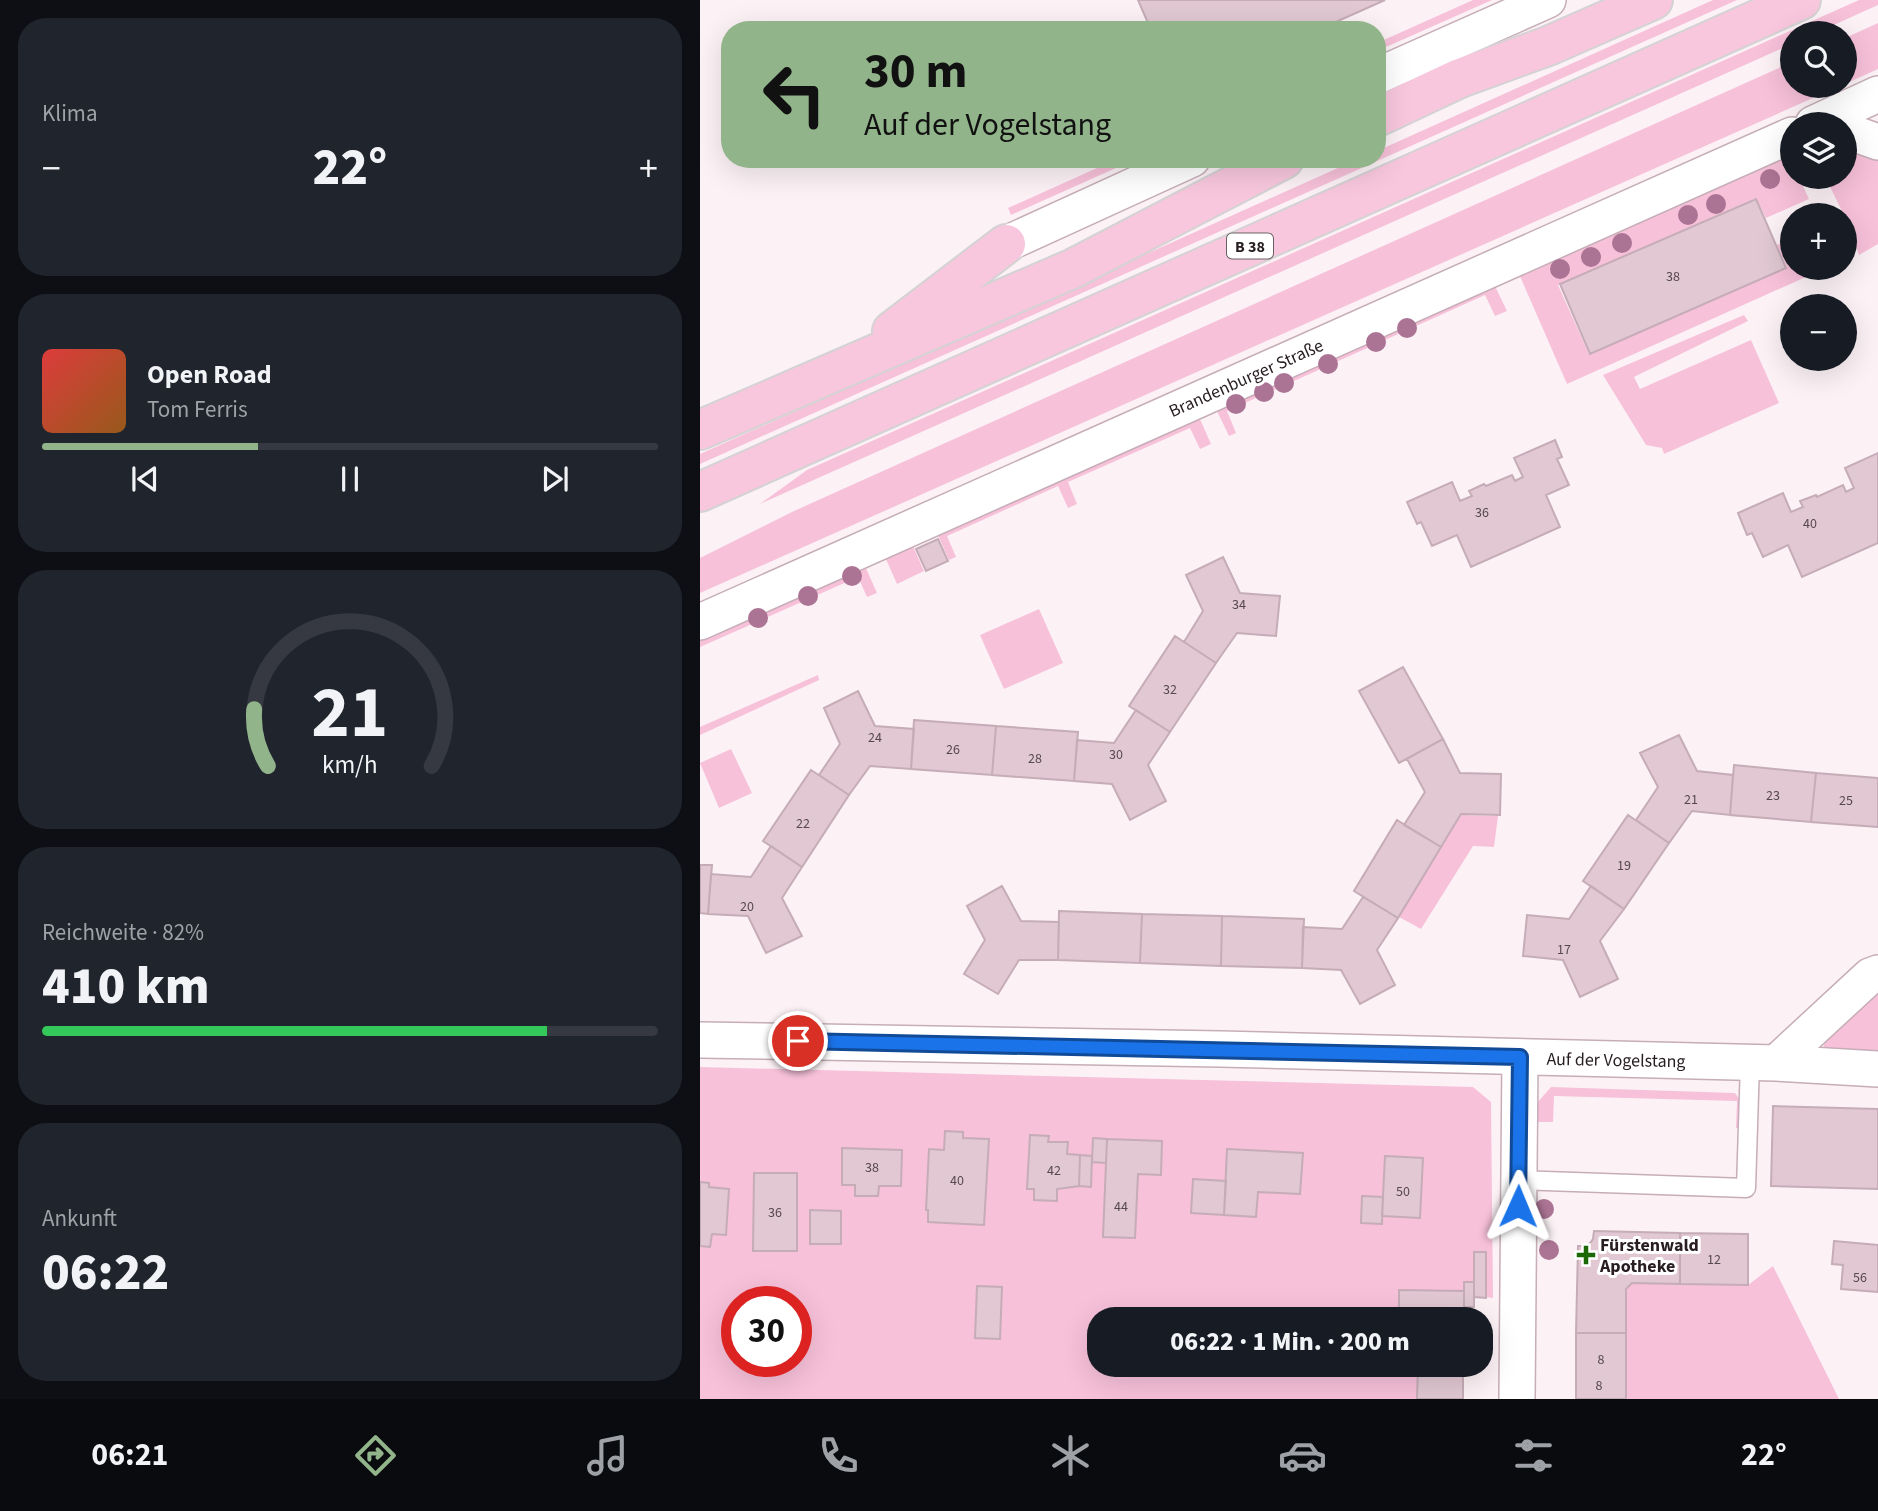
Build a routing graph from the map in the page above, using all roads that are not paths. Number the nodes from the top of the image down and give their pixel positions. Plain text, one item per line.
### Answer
1 (1548, 0) edge
2 (1653, 0) edge
3 (1801, 0) edge
4 (1386, 72) edge
5 (1878, 94) edge
6 (1846, 112) edge
7 (1386, 113) edge
8 (1857, 137) edge
9 (1878, 142) edge
10 (1780, 144) edge
11 (1172, 168) edge
12 (1267, 168) edge
13 (1006, 244) joint
14 (844, 369) junction
15 (700, 430) edge
16 (700, 492) edge
17 (700, 622) edge
18 (1878, 972) edge
19 (700, 1040) edge
20 (1520, 1057) junction
21 (1763, 1063) junction
22 (1878, 1069) edge
23 (1519, 1181) junction
24 (1517, 1399) edge

1 - 4 street
2 - 7 highway
3 - 16 highway, B 38
5 - 6 street, Brandenburger Straße
8 - 9 street
10 - 17 street, Brandenburger Straße
11 - 13 street
12 - 14 highway
13 - 14 highway
14 - 15 highway
18 - 21 street
19 - 20 street, Auf der Vogelstang
20 - 21 street, Auf der Vogelstang
20 - 23 street
21 - 22 street, Auf der Vogelstang
21 - 23 lane
23 - 24 street

